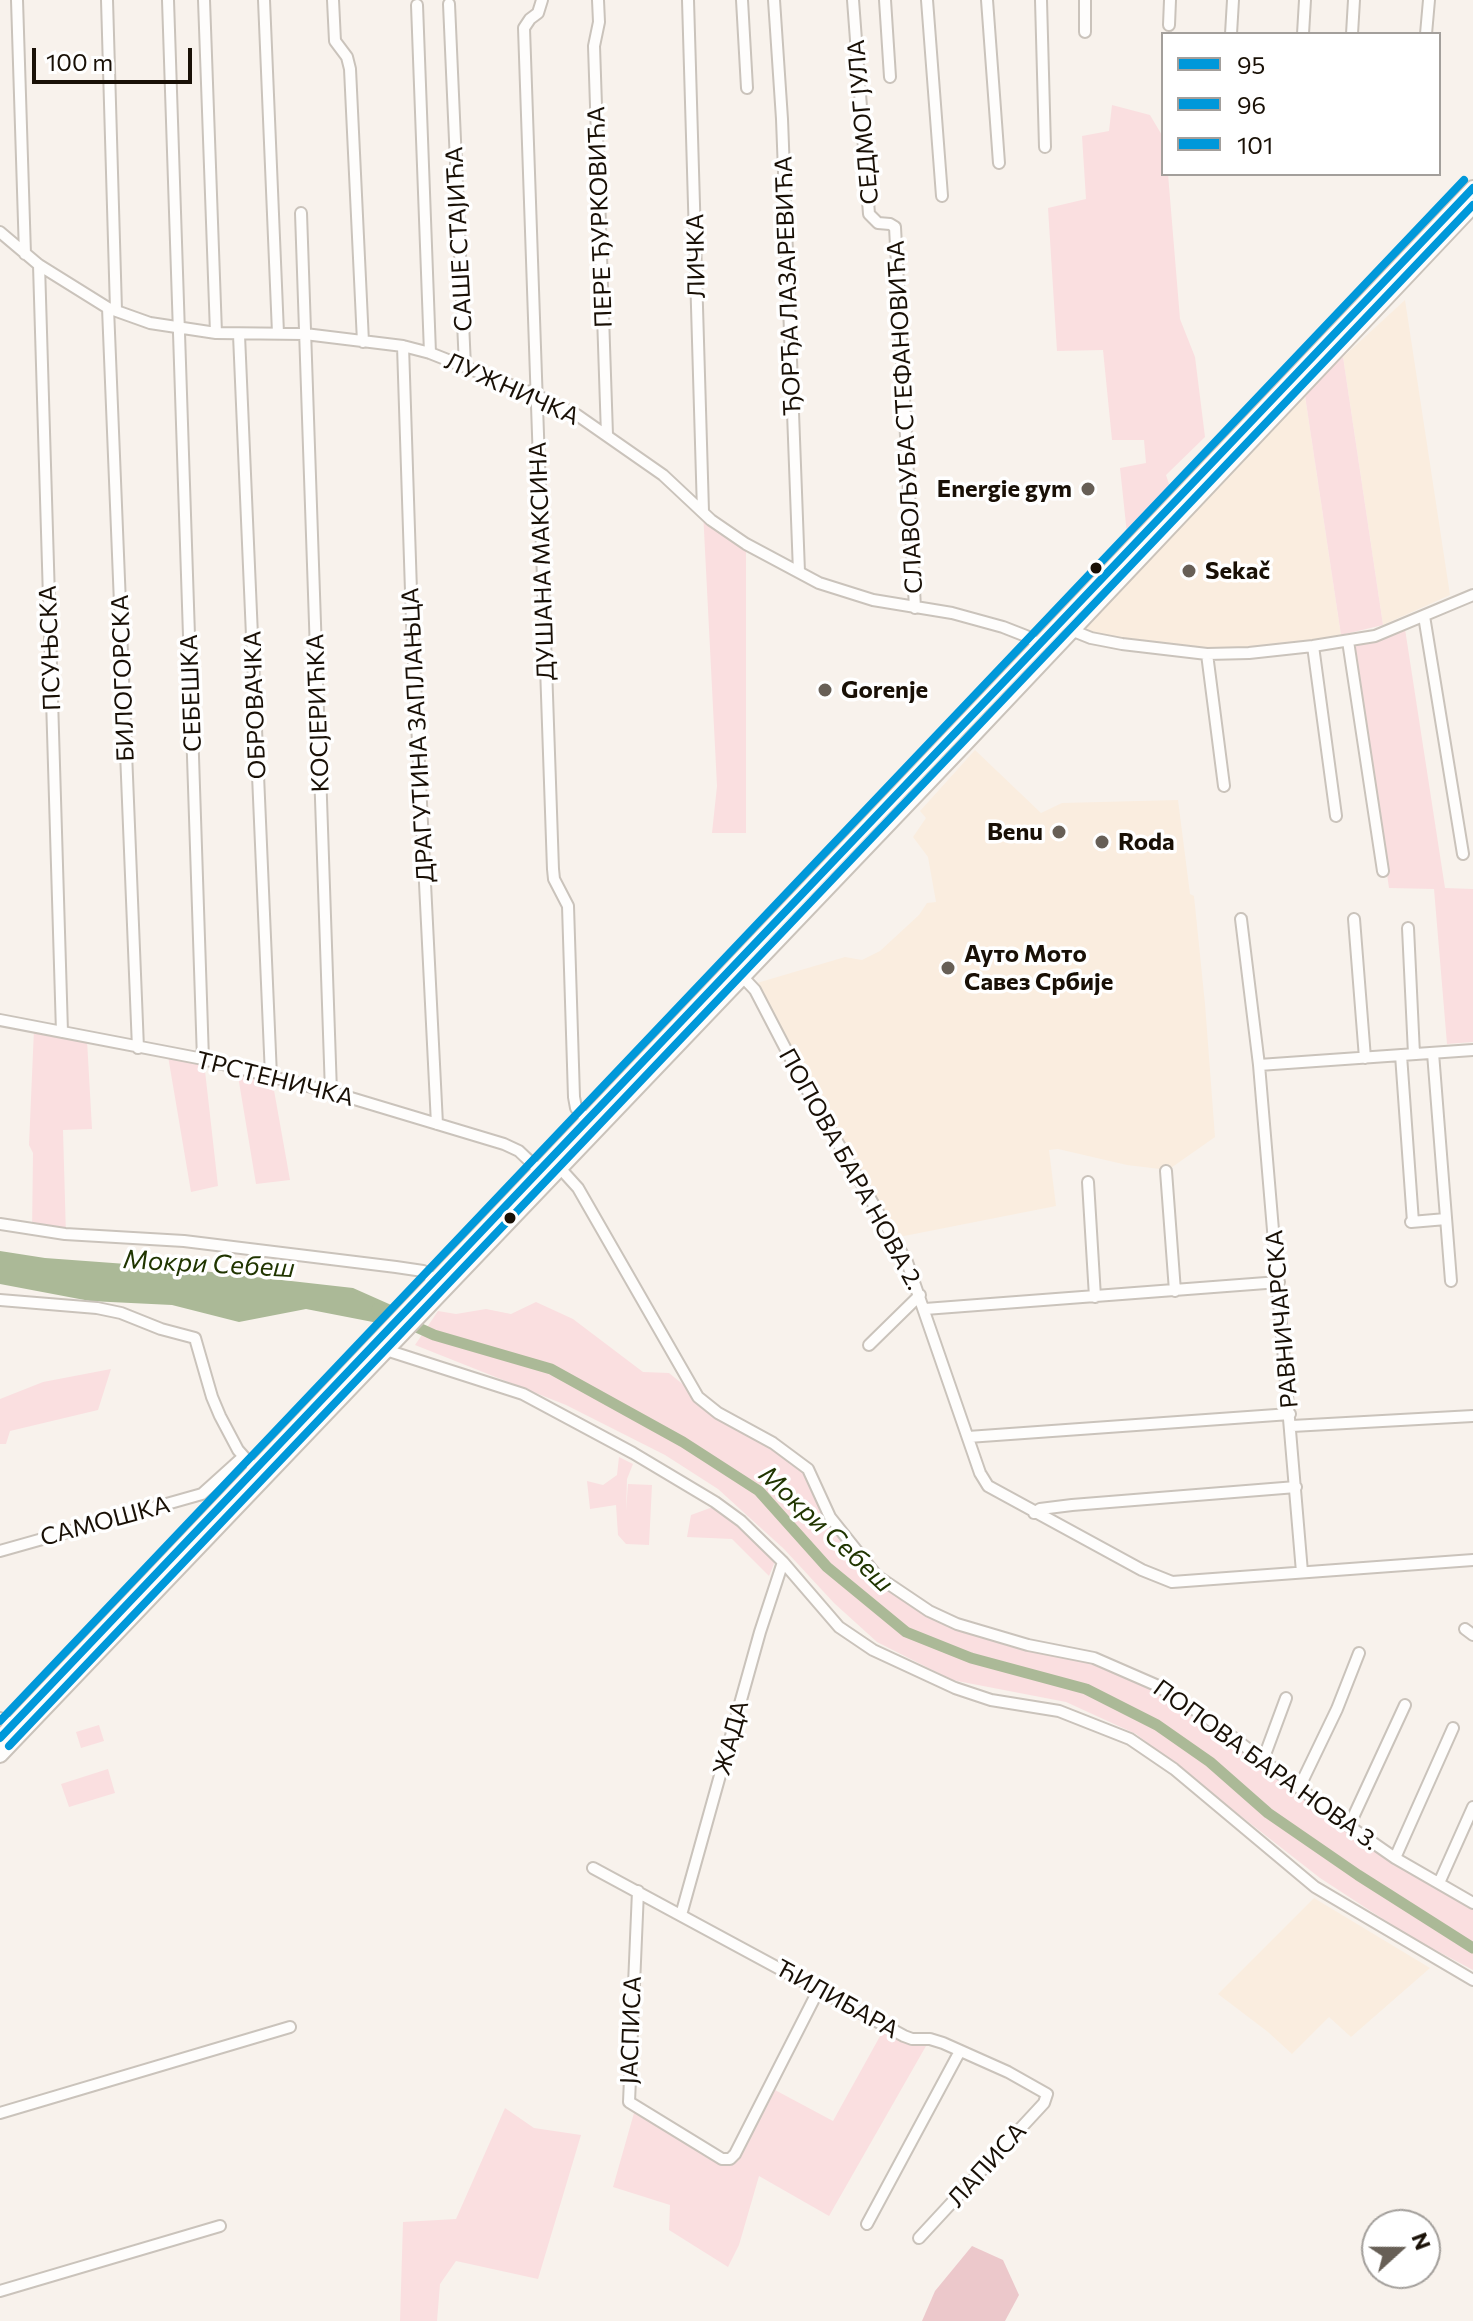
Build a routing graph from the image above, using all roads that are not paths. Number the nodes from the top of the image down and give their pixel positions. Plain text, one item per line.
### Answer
1 (17, 0) edge
2 (107, 0) edge
3 (168, 0) edge
4 (204, 0) edge
5 (264, 0) edge
6 (333, 0) edge
7 (542, 0) edge
8 (598, 0) edge
9 (688, 0) edge
10 (742, 0) edge
11 (774, 0) edge
12 (853, 0) edge
13 (885, 0) edge
14 (927, 0) edge
15 (987, 0) edge
16 (1041, 0) edge
17 (1085, 0) edge
18 (1170, 0) edge
19 (1233, 0) edge
20 (1305, 0) edge
21 (1354, 0) edge
22 (1429, 0) edge
23 (449, 4) dead end
24 (417, 5) dead end
25 (1169, 25) dead end
26 (1085, 32) dead end
27 (1231, 32) edge
28 (1303, 32) edge
29 (1352, 32) edge
30 (1426, 32) edge
31 (890, 77) dead end
32 (747, 88) dead end
33 (1045, 147) dead end
34 (999, 163) dead end
35 (1473, 188) edge
36 (942, 196) dead end
37 (1473, 206) edge
38 (301, 213) dead end
39 (895, 227) joint
40 (0, 232) edge
41 (25, 254) junction
42 (39, 265) junction
43 (112, 309) junction
44 (178, 328) junction
45 (216, 333) junction
46 (278, 333) junction
47 (305, 334) junction
48 (239, 335) junction
49 (363, 342) junction
50 (403, 346) junction
51 (430, 353) junction
52 (465, 367) junction
53 (536, 395) junction
54 (607, 435) junction
55 (703, 511) junction
56 (799, 572) junction
57 (1473, 595) edge
58 (915, 608) junction
59 (1424, 616) junction
60 (1071, 630) junction
61 (1348, 641) junction
62 (1040, 645) junction
63 (1313, 646) junction
64 (1207, 654) junction
65 (1224, 786) dead end
66 (1336, 816) dead end
67 (1463, 854) dead end
68 (1383, 871) dead end
69 (1241, 919) dead end
70 (1354, 919) dead end
71 (1408, 928) dead end
72 (738, 972) junction
73 (0, 1020) edge
74 (62, 1032) junction
75 (138, 1048) junction
76 (1473, 1050) edge
77 (1433, 1053) junction
78 (1414, 1054) junction
79 (1401, 1055) junction
80 (1365, 1058) junction
81 (203, 1059) junction
82 (1259, 1065) junction
83 (271, 1076) junction
84 (331, 1092) junction
85 (587, 1120) junction
86 (437, 1124) junction
87 (559, 1167) junction
88 (539, 1170) junction
89 (1166, 1171) dead end
90 (1088, 1182) dead end
91 (1446, 1219) junction
92 (0, 1224) edge
93 (1451, 1281) dead end
94 (1279, 1282) junction
95 (440, 1285) junction
96 (1175, 1291) junction
97 (920, 1295) junction
98 (1095, 1297) junction
99 (0, 1300) edge
100 (925, 1309) junction
101 (397, 1331) junction
102 (869, 1345) dead end
103 (386, 1350) junction
104 (1473, 1416) edge
105 (1291, 1420) junction
106 (968, 1437) junction
107 (243, 1457) junction
108 (255, 1469) junction
109 (1296, 1487) junction
110 (1034, 1513) junction
111 (0, 1551) edge
112 (1473, 1560) edge
113 (783, 1562) junction
114 (1302, 1572) junction
115 (1359, 1653) dead end
116 (1286, 1698) dead end
117 (1405, 1705) dead end
118 (7, 1721) edge
119 (1453, 1728) dead end
120 (0, 1738) edge
121 (0, 1755) edge
122 (1263, 1760) junction
123 (1299, 1788) junction
124 (1473, 1807) edge
125 (1349, 1826) junction
126 (1395, 1858) junction
127 (593, 1868) dead end
128 (1439, 1883) junction
129 (638, 1891) junction
130 (1473, 1903) edge
131 (681, 1915) junction
132 (1473, 1980) edge
133 (819, 1989) junction
134 (290, 2027) dead end
135 (960, 2051) junction
136 (1043, 2090) joint
137 (0, 2113) edge
138 (867, 2224) dead end
139 (220, 2226) dead end
140 (919, 2238) dead end
141 (0, 2291) edge

1 - 41 street
2 - 43 street, БИЛОГОРСКА
3 - 44 street, СЕБЕШКА
4 - 45 street
5 - 46 street
6 - 49 street
7 - 53 street, ДУШАНА МАКСИНА
8 - 54 street, ПЕРЕ ЂУРКОВИЋА
9 - 55 street, ЛИЧКА
10 - 32 street
11 - 56 street, ЂОРЂА ЛАЗАРЕВИЋА
12 - 39 street, СЕДМОГ ЈУЛА
13 - 31 street
14 - 36 street
15 - 34 street
16 - 33 street
17 - 26 street
18 - 25 street
19 - 27 street
20 - 28 street
21 - 29 street
22 - 30 street
23 - 52 street, САШЕ СТАЈИЋА
24 - 51 street
35 - 62 main road
37 - 60 main road
38 - 47 street, КОСЈЕРИЋКА
39 - 58 street, СЛАВОЉУБА СТЕФАНОВИЋА
40 - 41 street, ЛУЖНИЧКА
41 - 42 street, ЛУЖНИЧКА
42 - 43 street, ЛУЖНИЧКА
42 - 74 street, ПСУЊСКА
43 - 44 street, ЛУЖНИЧКА
43 - 75 street, БИЛОГОРСКА
44 - 45 street, ЛУЖНИЧКА
44 - 81 street, СЕБЕШКА
45 - 48 street, ЛУЖНИЧКА
46 - 47 street, ЛУЖНИЧКА
46 - 48 street, ЛУЖНИЧКА
47 - 49 street, ЛУЖНИЧКА
47 - 84 street, КОСЈЕРИЋКА
48 - 83 street, ОБРОВАЧКА
49 - 50 street, ЛУЖНИЧКА
50 - 51 street, ЛУЖНИЧКА
50 - 86 street, ДРАГУТИНА ЗАПЛАЊЦА
51 - 52 street, ЛУЖНИЧКА
52 - 53 street, ЛУЖНИЧКА
53 - 54 street, ЛУЖНИЧКА
53 - 85 street, ДУШАНА МАКСИНА
54 - 55 street, ЛУЖНИЧКА
55 - 56 street, ЛУЖНИЧКА
56 - 58 street, ЛУЖНИЧКА
57 - 59 street
58 - 62 street, ЛУЖНИЧКА
59 - 61 street
59 - 67 street
60 - 64 street
60 - 72 main road
61 - 63 street
61 - 68 street
62 - 72 main road
63 - 64 street
63 - 66 street
64 - 65 street
69 - 82 street, РАВНИЧАРСКА
70 - 80 street
71 - 78 street
72 - 85 main road
72 - 87 main road
72 - 97 street, ПОПОВА БАРА НОВА 2.
73 - 74 street, ТРСТЕНИЧКА
74 - 75 street, ТРСТЕНИЧКА
75 - 81 street, ТРСТЕНИЧКА
76 - 77 street
77 - 78 street
77 - 91 street
78 - 79 street
79 - 80 street
79 - 91 street
80 - 82 street
81 - 83 street, ТРСТЕНИЧКА
82 - 94 street, РАВНИЧАРСКА
83 - 84 street, ТРСТЕНИЧКА
84 - 86 street, ТРСТЕНИЧКА
85 - 88 main road
86 - 88 street, ТРСТЕНИЧКА
87 - 95 main road
87 - 122 street, ПОПОВА БАРА НОВА 3.
88 - 95 main road
89 - 96 street
90 - 98 street
91 - 93 street
92 - 95 street
94 - 96 street
94 - 105 street, РАВНИЧАРСКА
95 - 101 main road
96 - 98 street
97 - 100 street, ПОПОВА БАРА НОВА 2.
97 - 102 street
98 - 100 street
99 - 107 street
100 - 106 street, ПОПОВА БАРА НОВА 2.
101 - 103 main road
101 - 108 main road
103 - 113 street
103 - 121 main road
104 - 105 street
105 - 106 street
105 - 109 street, РАВНИЧАРСКА
106 - 110 street, ПОПОВА БАРА НОВА 2.
107 - 108 street
107 - 111 street, САМОШКА
108 - 118 main road
109 - 110 street
109 - 114 street, РАВНИЧАРСКА
110 - 114 street, ПОПОВА БАРА НОВА 2.
112 - 114 street, ПОПОВА БАРА НОВА 2.
113 - 131 street, ЖАДА
113 - 132 street
115 - 123 street
116 - 122 street
117 - 125 street
118 - 120 main road
119 - 126 street
122 - 123 street, ПОПОВА БАРА НОВА 3.
123 - 125 street, ПОПОВА БАРА НОВА 3.
124 - 128 street
125 - 126 street, ПОПОВА БАРА НОВА 3.
126 - 128 street, ПОПОВА БАРА НОВА 3.
127 - 129 street
128 - 130 street, ПОПОВА БАРА НОВА 3.
129 - 131 street, ЋИЛИБАРА
129 - 133 street, ЈАСПИСА
131 - 133 street, ЋИЛИБАРА
133 - 135 street, ЋИЛИБАРА
134 - 137 street
135 - 136 street, ЋИЛИБАРА
135 - 138 street
136 - 140 street, ЛАПИСА
139 - 141 street

